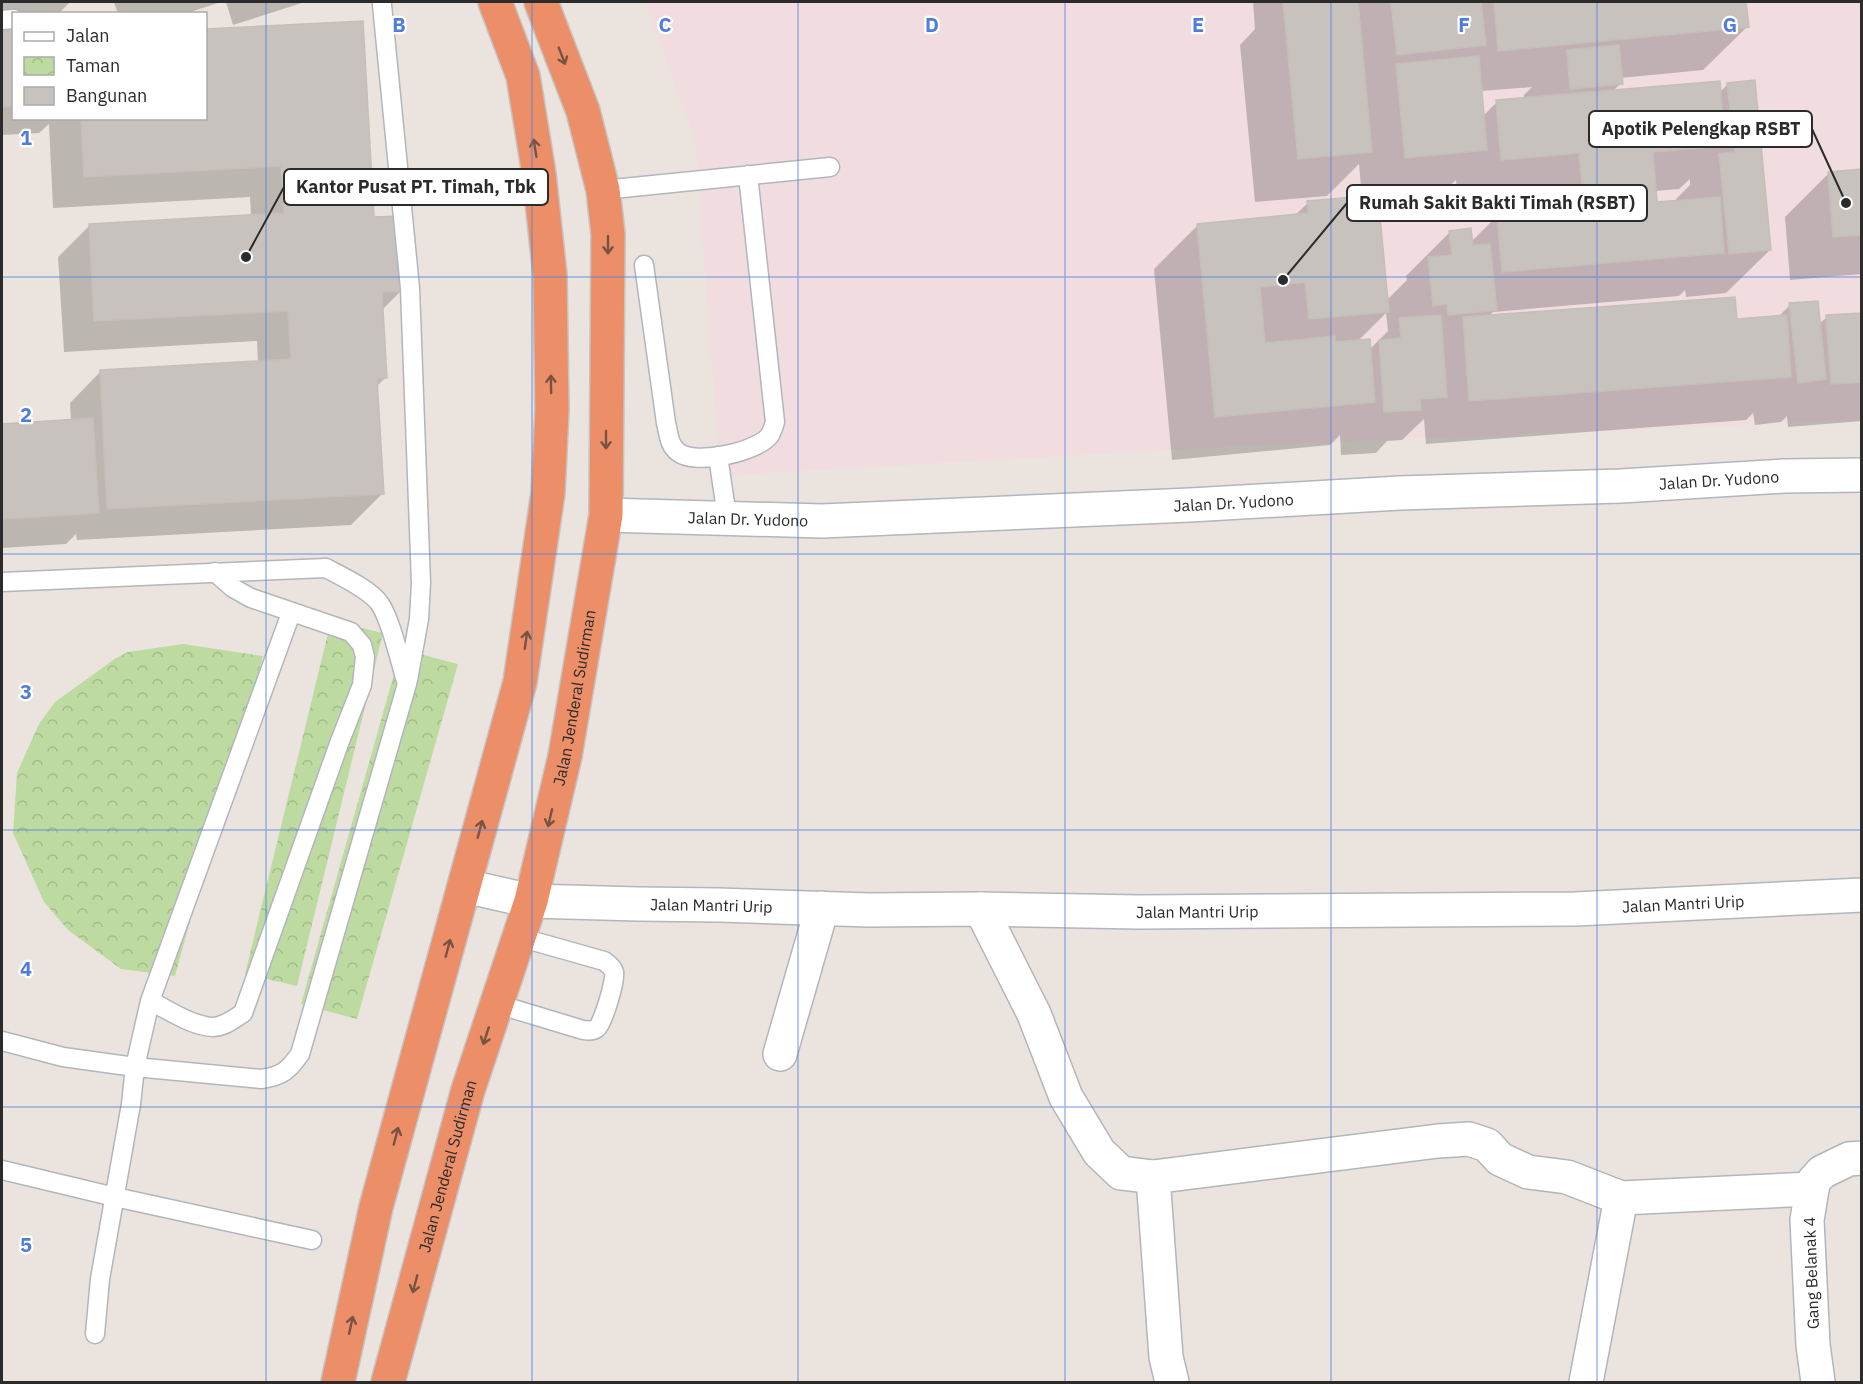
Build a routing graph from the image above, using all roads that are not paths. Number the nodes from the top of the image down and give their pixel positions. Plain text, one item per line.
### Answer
1 (495, 2) edge
2 (541, 2) edge
3 (382, 5) dead end
4 (830, 167) dead end
5 (748, 175) junction
6 (603, 190) junction
7 (644, 265) dead end
8 (718, 456) junction
9 (1862, 475) edge
10 (606, 515) junction
11 (727, 517) junction
12 (215, 572) junction
13 (2, 582) edge
14 (291, 613) junction
15 (406, 684) junction
16 (465, 886) junction
17 (1862, 895) edge
18 (531, 901) junction
19 (822, 908) junction
20 (981, 909) junction
21 (519, 937) junction
22 (150, 1001) junction
23 (497, 1004) junction
24 (2, 1041) edge
25 (780, 1054) dead end
26 (135, 1067) junction
27 (1862, 1158) edge
28 (2, 1170) edge
29 (1153, 1177) junction
30 (1812, 1189) junction
31 (115, 1197) junction
32 (1621, 1198) junction
33 (312, 1240) dead end
34 (95, 1334) dead end
35 (395, 1380) edge
36 (338, 1383) edge
37 (1172, 1383) edge
38 (1586, 1383) edge
39 (1818, 1383) edge

16 -> 1 highway
2 -> 6 highway, Jalan Jenderal Sudirman
3 - 15 lane
4 - 5 lane
5 - 6 lane
5 - 8 lane
6 -> 10 highway, Jalan Jenderal Sudirman
7 - 8 lane
8 - 11 lane
9 - 11 street, Jalan Dr. Yudono
10 - 11 street, Jalan Dr. Yudono
10 -> 18 highway, Jalan Jenderal Sudirman
12 - 13 lane
12 - 14 lane
12 - 15 lane
14 - 22 lane
14 - 22 lane
15 - 26 lane
16 - 18 street, Jalan Mantri Urip
36 -> 16 highway
17 - 20 street, Jalan Mantri Urip
18 - 19 street, Jalan Mantri Urip
18 - 21 highway, Jalan Jenderal Sudirman
19 - 20 street, Jalan Mantri Urip
19 - 25 street
20 - 29 street
21 - 23 highway, Jalan Jenderal Sudirman
21 - 23 lane
22 - 26 lane
23 -> 35 highway, Jalan Jenderal Sudirman
24 - 26 lane
26 - 31 lane
27 - 30 street
28 - 31 lane
29 - 32 street
29 - 37 street
30 - 32 street
30 - 39 street, Gang Belanak 4
31 - 33 lane
31 - 34 lane
32 - 38 street

